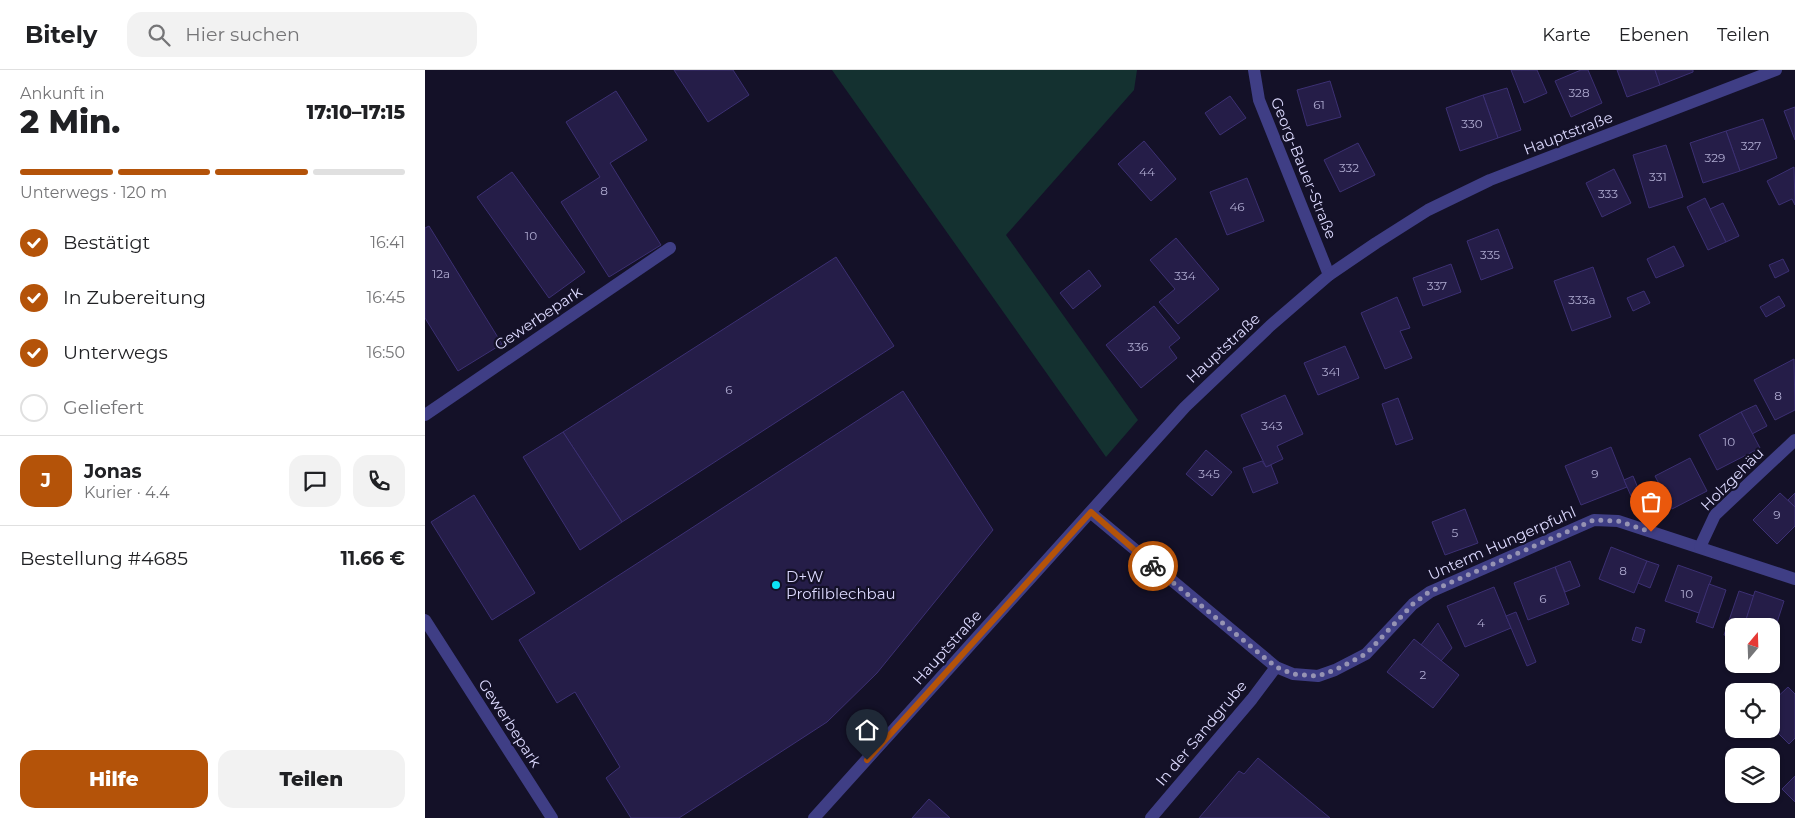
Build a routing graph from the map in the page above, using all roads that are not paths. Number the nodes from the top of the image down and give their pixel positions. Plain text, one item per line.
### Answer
1 (1254, 70) edge
2 (1776, 70) edge
3 (670, 248) dead end
4 (1329, 275) junction
5 (425, 415) edge
6 (1795, 440) edge
7 (1091, 512) junction
8 (1700, 547) junction
9 (1795, 579) edge
10 (425, 620) edge
11 (1276, 667) junction
12 (552, 818) edge
13 (814, 818) edge
14 (1151, 818) edge

1 - 4 street, Georg-Bauer-Straße
2 - 4 street, Hauptstraße
3 - 5 street, Gewerbepark
4 - 7 street, Hauptstraße
6 - 8 street, Holzgehäu
7 - 11 street, Unterm Hungerpfuhl
7 - 13 street, Hauptstraße
8 - 9 street, Unterm Hungerpfuhl
8 - 11 street, Unterm Hungerpfuhl
10 - 12 street, Gewerbepark
11 - 14 street, In der Sandgrube

